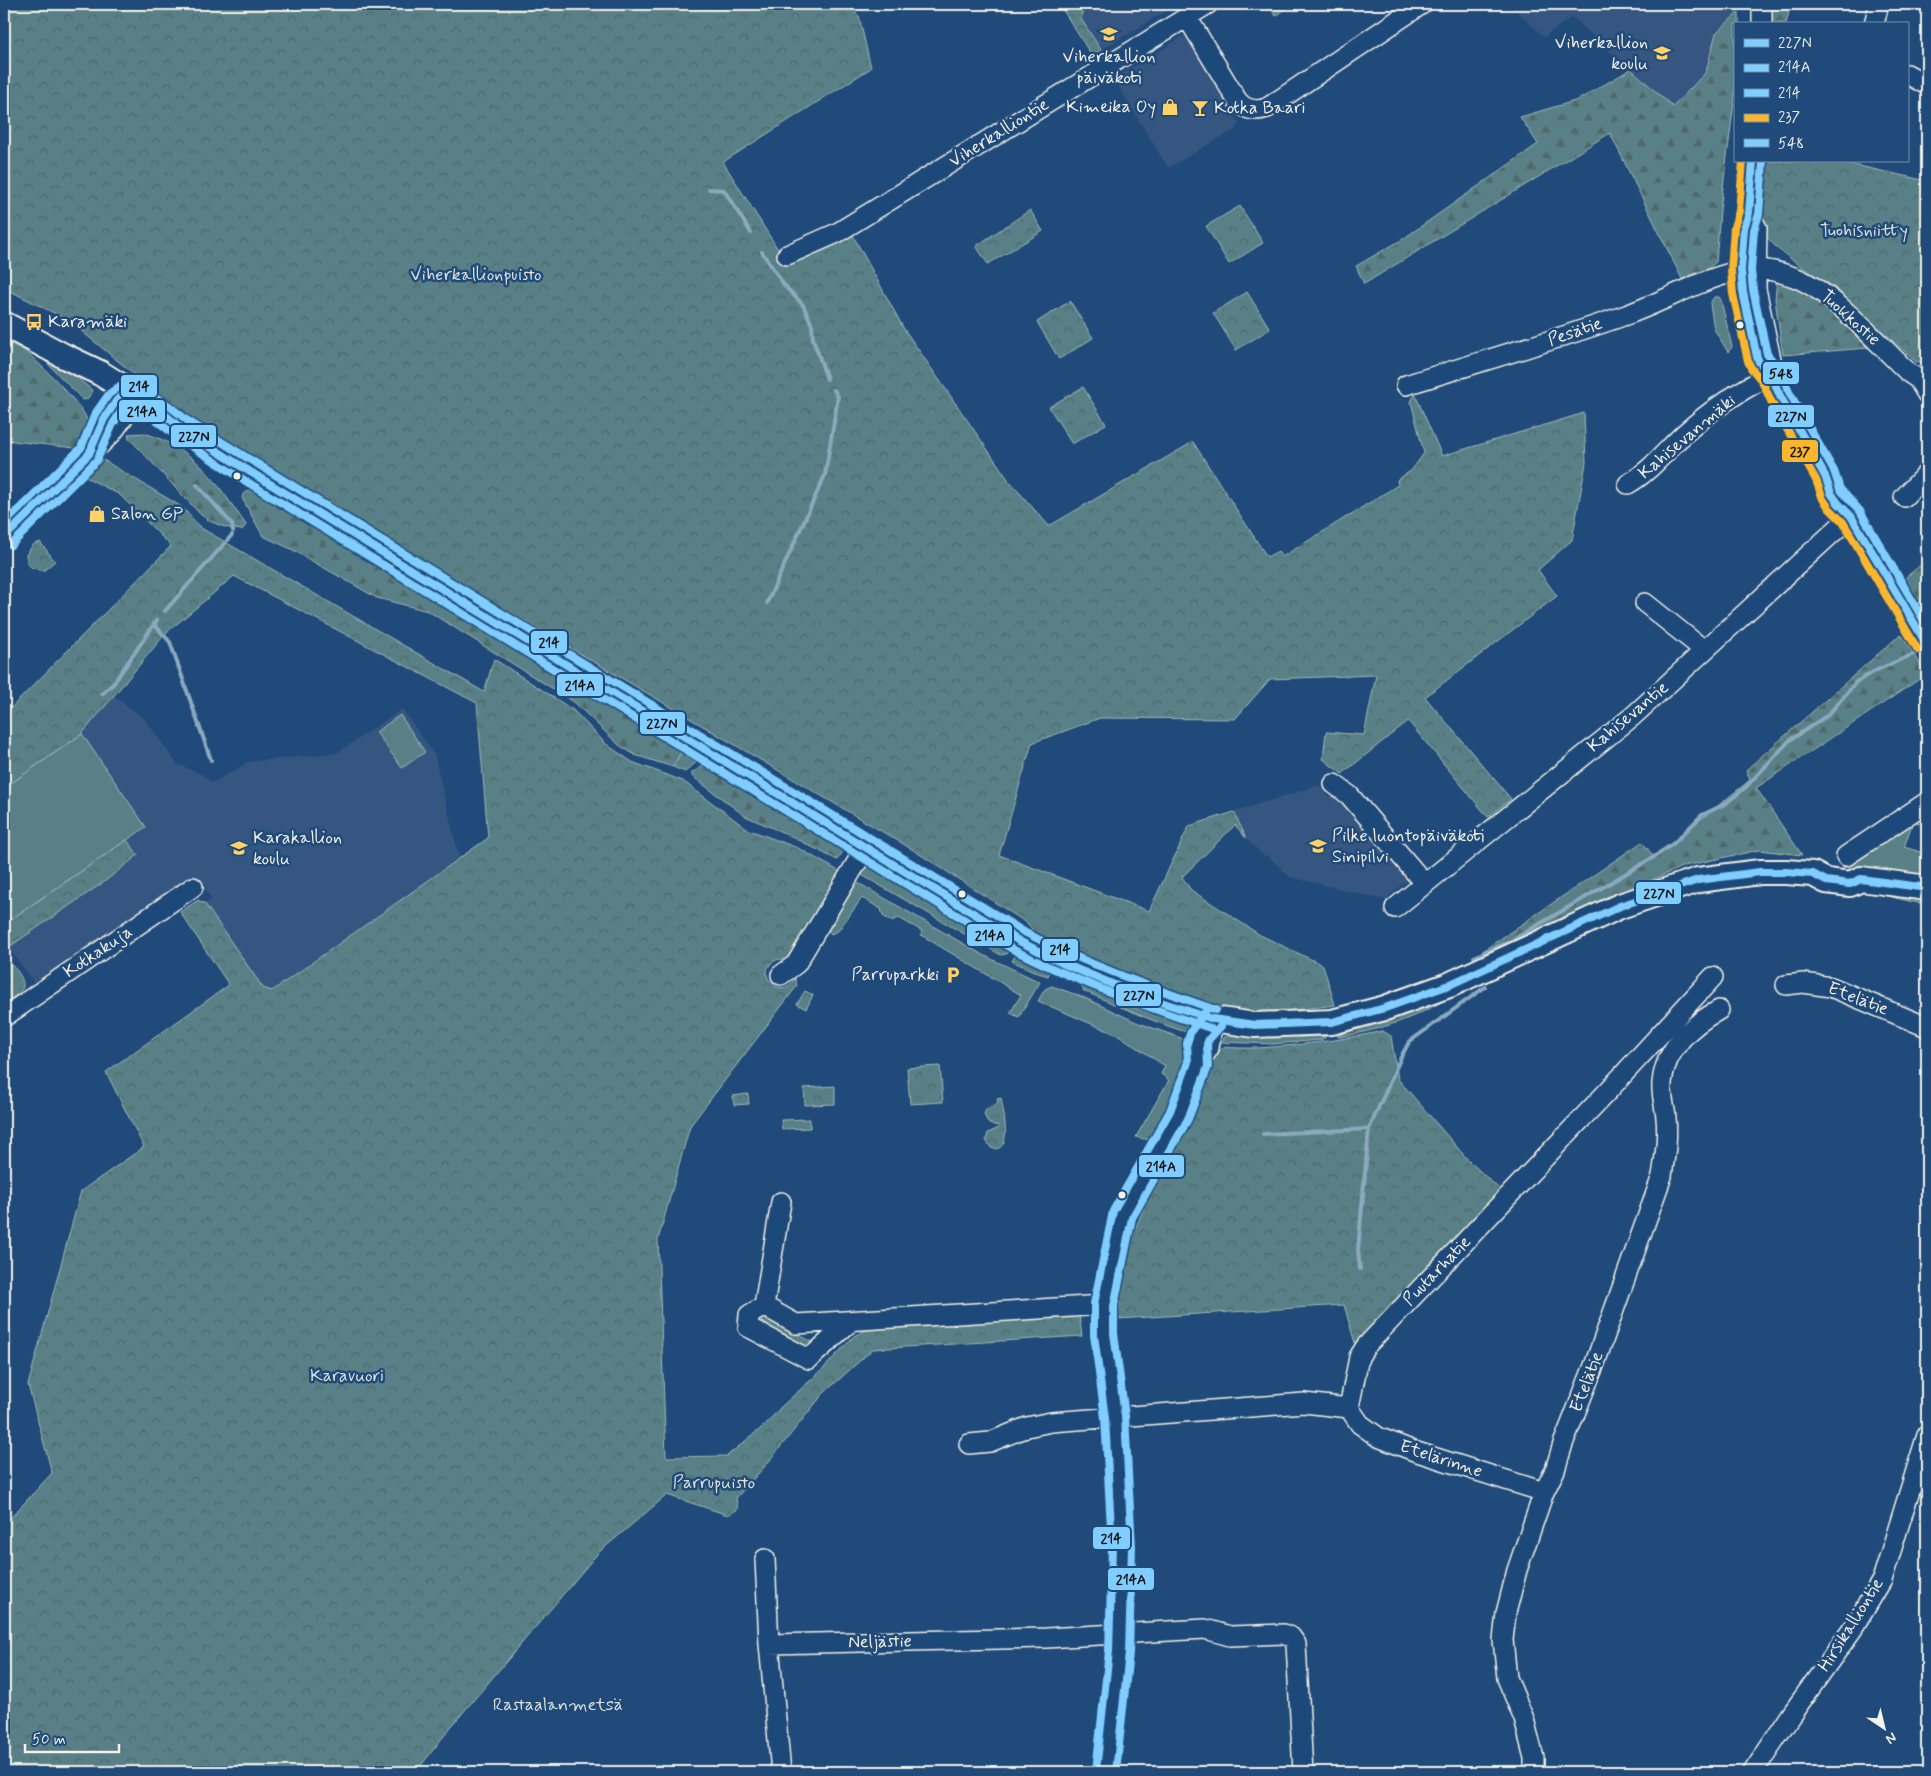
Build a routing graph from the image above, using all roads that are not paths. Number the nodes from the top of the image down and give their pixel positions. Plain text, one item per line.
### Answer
1 (1208, 4) edge
2 (1422, 4) edge
3 (1762, 4) edge
4 (1880, 4) edge
5 (1187, 17) junction
6 (1762, 22) edge
7 (1875, 22) edge
8 (1908, 75) edge
9 (1927, 86) edge
10 (1753, 162) edge
11 (787, 255) dead end
12 (1748, 270) junction
13 (4, 324) edge
14 (1771, 376) junction
15 (1924, 383) edge
16 (1406, 386) dead end
17 (125, 400) junction
18 (1927, 473) edge
19 (1628, 484) dead end
20 (1904, 497) dead end
21 (1851, 516) junction
22 (4, 538) edge
23 (1645, 604) dead end
24 (1927, 646) edge
25 (1704, 650) junction
26 (1334, 784) dead end
27 (1927, 802) edge
28 (866, 848) junction
29 (1846, 856) dead end
30 (1424, 884) junction
31 (193, 887) dead end
32 (1927, 888) edge
33 (1395, 908) dead end
34 (781, 975) dead end
35 (1713, 976) dead end
36 (1786, 985) dead end
37 (1719, 1010) dead end
38 (4, 1017) edge
39 (1213, 1019) junction
40 (1927, 1027) edge
41 (781, 1202) dead end
42 (1104, 1305) junction
43 (764, 1306) junction
44 (851, 1321) junction
45 (1349, 1408) junction
46 (1114, 1417) junction
47 (1927, 1435) edge
48 (969, 1444) dead end
49 (1544, 1492) junction
50 (765, 1559) dead end
51 (1120, 1634) junction
52 (769, 1644) junction
53 (780, 1772) edge
54 (1106, 1772) edge
55 (1304, 1772) edge
56 (1534, 1772) edge
57 (1753, 1772) edge

1 - 5 street, Viherkalliontie
2 - 5 street
3 - 6 street
4 - 7 street
5 - 11 street, Viherkalliontie
8 - 9 street
10 - 12 street
12 - 14 street
12 - 15 street, Tuokkostie
12 - 16 street, Pesätie
13 - 17 main road
14 - 19 street, Kahisevanmäki
14 - 21 street
17 - 22 street
17 - 28 main road
18 - 20 street
21 - 24 street
21 - 25 street, Kahisevantie
23 - 25 street
25 - 30 street, Kahisevantie
26 - 30 street
27 - 29 street
28 - 34 street
28 - 39 main road
30 - 33 street, Kahisevantie
31 - 38 street, Kotkakuja
32 - 39 main road
35 - 45 street, Puutarhatie
36 - 40 street, Etelätie
37 - 49 street, Etelätie
39 - 42 street
41 - 43 street
42 - 44 street
42 - 46 street
43 - 44 street
43 - 44 street
45 - 46 street
45 - 49 street, Etelärinne
46 - 48 street
46 - 51 street
47 - 57 street, Hirsikalliontie
49 - 56 street, Etelätie
50 - 52 street
51 - 52 street, Neljästie
51 - 54 street
51 - 55 street, Neljästie
52 - 53 street

